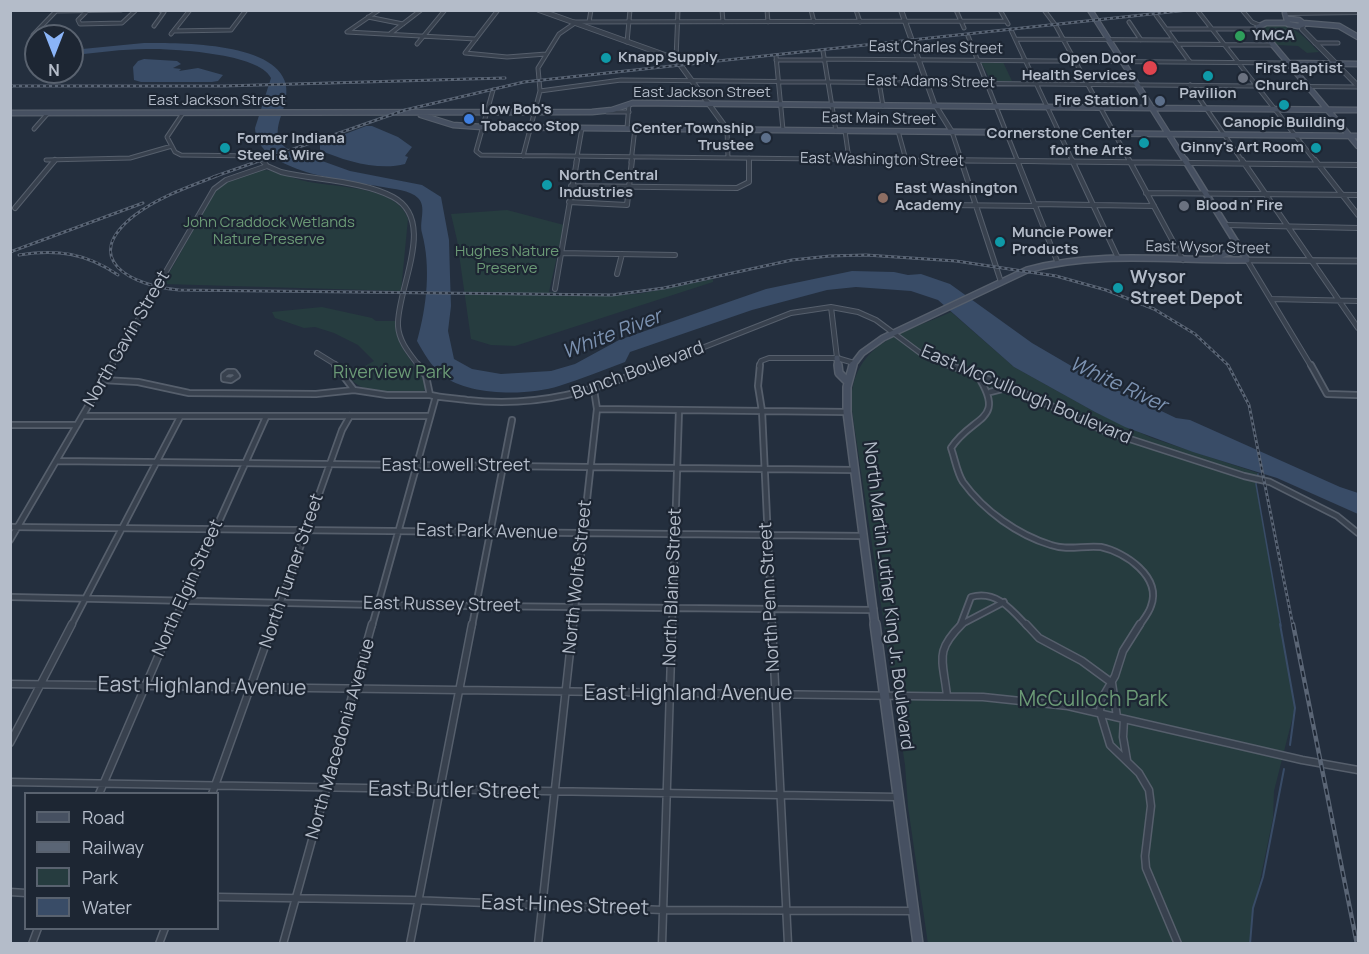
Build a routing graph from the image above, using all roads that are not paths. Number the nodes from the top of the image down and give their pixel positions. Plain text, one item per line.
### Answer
1 (121, 10) edge
2 (136, 10) edge
3 (160, 10) edge
4 (190, 10) edge
5 (246, 10) edge
6 (379, 10) edge
7 (421, 10) edge
8 (445, 10) edge
9 (498, 10) edge
10 (539, 10) edge
11 (591, 10) edge
12 (630, 10) edge
13 (678, 10) edge
14 (722, 10) edge
15 (767, 10) edge
16 (811, 10) edge
17 (856, 10) edge
18 (901, 10) edge
19 (956, 10) edge
20 (1000, 10) edge
21 (1044, 10) edge
22 (1090, 10) edge
23 (1242, 10) edge
24 (57, 11) edge
25 (87, 11) edge
26 (1198, 11) edge
27 (1284, 12) edge
28 (1359, 12) edge
29 (1156, 15) dead end
30 (368, 17) junction
31 (1295, 19) junction
32 (905, 21) junction
33 (961, 21) junction
34 (589, 22) junction
35 (629, 22) junction
36 (678, 22) junction
37 (723, 22) junction
38 (768, 22) junction
39 (814, 22) junction
40 (860, 22) junction
41 (1129, 22) dead end
42 (1288, 22) junction
43 (573, 23) junction
44 (44, 24) edge
45 (402, 24) junction
46 (1303, 24) junction
47 (154, 26) dead end
48 (1259, 27) junction
49 (964, 28) dead end
50 (1166, 29) junction
51 (1212, 29) junction
52 (1011, 30) dead end
53 (391, 33) junction
54 (424, 35) junction
55 (968, 36) dead end
56 (1359, 37) edge
57 (476, 39) junction
58 (1016, 39) junction
59 (1063, 39) junction
60 (1110, 40) junction
61 (1141, 40) junction
62 (1174, 40) junction
63 (627, 42) junction
64 (1315, 43) junction
65 (1338, 43) dead end
66 (417, 44) dead end
67 (1177, 44) junction
68 (1224, 45) junction
69 (1272, 45) junction
70 (823, 51) dead end
71 (546, 54) junction
72 (676, 59) junction
73 (824, 59) junction
74 (919, 59) junction
75 (978, 60) junction
76 (1026, 60) junction
77 (1074, 61) junction
78 (1124, 61) junction
79 (1190, 62) junction
80 (1239, 63) junction
81 (1288, 63) junction
82 (1336, 64) junction
83 (1359, 64) edge
84 (693, 80) junction
85 (779, 81) junction
86 (828, 81) junction
87 (879, 82) junction
88 (927, 82) junction
89 (987, 83) junction
90 (1037, 84) junction
91 (1087, 84) junction
92 (1138, 84) junction
93 (1190, 85) junction
94 (1256, 86) junction
95 (1307, 86) junction
96 (1359, 86) edge
97 (493, 90) dead end
98 (540, 91) junction
99 (629, 104) junction
100 (710, 104) junction
101 (781, 105) junction
102 (831, 105) junction
103 (883, 106) junction
104 (936, 106) junction
105 (996, 107) junction
106 (1048, 108) junction
107 (1100, 108) junction
108 (1153, 108) junction
109 (1207, 109) junction
110 (1275, 110) junction
111 (1328, 110) junction
112 (1359, 110) edge
113 (401, 112) junction
114 (438, 112) junction
115 (486, 112) junction
116 (534, 112) junction
117 (600, 112) junction
118 (628, 112) junction
119 (10, 113) edge
120 (48, 113) junction
121 (183, 113) junction
122 (436, 120) junction
123 (482, 127) junction
124 (531, 127) junction
125 (582, 128) junction
126 (627, 128) junction
127 (635, 128) junction
128 (34, 129) dead end
129 (727, 129) junction
130 (783, 130) junction
131 (836, 131) junction
132 (845, 131) junction
133 (898, 131) junction
134 (952, 132) junction
135 (1006, 133) junction
136 (1060, 133) junction
137 (1114, 134) junction
138 (1169, 134) junction
139 (1225, 135) junction
140 (1295, 135) junction
141 (1350, 136) junction
142 (1359, 136) edge
143 (171, 146) junction
144 (1359, 146) edge
145 (523, 156) junction
146 (577, 156) junction
147 (632, 157) junction
148 (728, 158) junction
149 (749, 158) junction
150 (849, 159) junction
151 (46, 160) dead end
152 (55, 160) junction
153 (906, 160) junction
154 (962, 161) junction
155 (1018, 161) junction
156 (1074, 162) junction
157 (1129, 162) junction
158 (1187, 163) junction
159 (1245, 163) junction
160 (1318, 164) junction
161 (1359, 165) edge
162 (267, 166) junction
163 (572, 186) junction
164 (629, 186) junction
165 (1146, 193) junction
166 (1206, 194) junction
167 (1266, 194) junction
168 (1342, 195) junction
169 (1359, 195) edge
170 (569, 202) junction
171 (946, 204) dead end
172 (976, 205) junction
173 (1035, 205) junction
174 (1094, 205) junction
175 (1154, 206) junction
176 (15, 208) dead end
177 (1359, 215) edge
178 (1226, 225) junction
179 (1289, 226) junction
180 (1359, 228) edge
181 (1236, 242) junction
182 (560, 253) junction
183 (622, 254) junction
184 (675, 255) dead end
185 (1118, 258) junction
186 (1183, 260) junction
187 (1192, 260) junction
188 (1247, 260) junction
189 (1058, 261) junction
190 (1312, 261) junction
191 (1359, 261) edge
192 (617, 274) dead end
193 (1001, 282) junction
194 (555, 289) dead end
195 (1272, 299) junction
196 (1340, 301) junction
197 (1359, 301) edge
198 (831, 307) junction
199 (1359, 328) edge
200 (894, 333) junction
201 (317, 353) dead end
202 (837, 358) junction
203 (854, 363) junction
204 (976, 374) junction
205 (103, 380) junction
206 (846, 380) junction
207 (228, 381) dead end
208 (1010, 387) junction
209 (354, 390) junction
210 (594, 390) junction
211 (990, 392) junction
212 (222, 393) junction
213 (1359, 395) edge
214 (433, 396) junction
215 (597, 409) junction
216 (679, 410) junction
217 (762, 411) junction
218 (847, 412) junction
219 (83, 416) junction
220 (350, 416) junction
221 (430, 416) junction
222 (180, 417) junction
223 (266, 417) junction
224 (512, 420) dead end
225 (10, 425) edge
226 (77, 425) junction
227 (57, 461) junction
228 (158, 462) junction
229 (244, 463) junction
230 (329, 465) junction
231 (416, 465) junction
232 (504, 466) junction
233 (590, 466) junction
234 (677, 468) junction
235 (763, 470) junction
236 (855, 470) junction
237 (10, 526) edge
238 (19, 526) junction
239 (124, 528) junction
240 (214, 528) junction
241 (307, 530) junction
242 (399, 531) junction
243 (492, 532) junction
244 (583, 533) junction
245 (1359, 533) edge
246 (675, 534) junction
247 (767, 536) junction
248 (864, 536) junction
249 (10, 540) edge
250 (10, 597) edge
251 (87, 599) junction
252 (182, 601) junction
253 (1004, 602) junction
254 (280, 603) junction
255 (379, 605) junction
256 (477, 606) junction
257 (574, 606) junction
258 (672, 608) junction
259 (771, 609) junction
260 (874, 610) junction
261 (962, 624) junction
262 (1112, 683) junction
263 (10, 684) edge
264 (42, 685) junction
265 (145, 686) junction
266 (251, 688) junction
267 (355, 690) junction
268 (459, 691) junction
269 (564, 693) junction
270 (670, 694) junction
271 (775, 695) junction
272 (884, 696) junction
273 (947, 696) junction
274 (1100, 712) junction
275 (1117, 717) junction
276 (1124, 719) junction
277 (10, 743) edge
278 (1127, 760) junction
279 (1359, 770) edge
280 (10, 782) edge
281 (103, 784) junction
282 (215, 784) junction
283 (326, 788) junction
284 (440, 790) junction
285 (100, 792) edge
286 (213, 792) edge
287 (554, 793) junction
288 (667, 793) junction
289 (780, 796) junction
290 (897, 797) junction
291 (219, 897) edge
292 (295, 898) junction
293 (418, 901) junction
294 (542, 904) junction
295 (663, 910) junction
296 (787, 911) junction
297 (914, 911) junction
298 (283, 944) edge
299 (410, 944) edge
300 (538, 944) edge
301 (662, 944) edge
302 (788, 944) edge
303 (918, 944) edge
304 (1178, 944) edge

1 - 25 street
2 - 25 street
3 - 47 street
4 - 5 street
6 - 30 street
7 - 45 street
8 - 54 street
9 - 57 street
10 - 43 street
11 - 34 street
12 - 35 street
13 - 36 street
14 - 37 street
15 - 38 street
16 - 39 street
17 - 40 street
18 - 32 street
19 - 33 street
20 - 33 street
21 - 59 street
22 - 60 main road
23 - 48 street
24 - 25 street
24 - 44 street
26 - 51 street
27 - 28 street
27 - 31 main road
27 - 42 main road
29 - 50 street
30 - 45 street
30 - 53 street
31 - 42 main road
31 - 46 main road
32 - 33 street
32 - 40 street
32 - 74 street
33 - 49 street
34 - 35 street
34 - 43 street
35 - 36 street
35 - 63 street
36 - 37 street
36 - 72 street
37 - 38 street
38 - 39 street
39 - 40 street
41 - 61 street
42 - 46 main road
42 - 48 main road
42 - 64 street
43 - 63 street
43 - 71 street
45 - 53 street
46 - 56 main road
46 - 64 street
48 - 51 street
48 - 69 main road
50 - 51 street
50 - 62 street
51 - 68 street
52 - 58 street
53 - 54 street
54 - 57 street
54 - 66 street
55 - 75 street
57 - 71 street
58 - 59 street
58 - 76 street
59 - 60 street
59 - 77 street
60 - 61 street
60 - 78 main road
61 - 62 street
62 - 67 street
63 - 72 street
64 - 65 street
64 - 82 street
67 - 68 street
67 - 79 street
68 - 69 street
68 - 80 street
69 - 81 main road
70 - 73 street
71 - 98 street
72 - 84 street
73 - 74 street, East Charles Street
73 - 85 street, East Charles Street
73 - 86 street
74 - 75 street, East Charles Street
74 - 88 street
75 - 76 street, East Charles Street
75 - 89 street
76 - 77 street, East Charles Street
76 - 90 street
77 - 78 street, East Charles Street
77 - 91 street
78 - 79 street, East Charles Street
78 - 92 main road
79 - 80 street, East Charles Street
80 - 81 street, East Charles Street
80 - 94 street
81 - 82 main road, East Charles Street
81 - 95 main road
82 - 83 main road, East Charles Street
82 - 96 street
84 - 85 street, East Adams Street
84 - 98 street, East Adams Street
84 - 100 street
85 - 86 street, East Adams Street
85 - 101 street
86 - 87 street, East Adams Street
86 - 102 street
87 - 88 street, East Adams Street
87 - 103 street
88 - 89 street, East Adams Street
88 - 104 street
89 - 90 street, East Adams Street
89 - 105 street
90 - 91 street, East Adams Street
90 - 106 street
91 - 92 street, East Adams Street
91 - 107 street
92 - 93 street, East Adams Street
92 - 108 main road
93 - 94 street, East Adams Street
93 - 109 street
94 - 95 street, East Adams Street
94 - 110 street
95 - 96 street, East Adams Street
95 - 111 main road
97 - 115 street
98 - 116 street
99 - 100 main road, East Jackson Street
99 - 117 main road, East Jackson Street
99 - 118 street
100 - 101 main road, East Jackson Street
100 - 129 street
101 - 102 main road, East Jackson Street
101 - 130 street
102 - 103 main road, East Jackson Street
102 - 131 street
103 - 104 main road, East Jackson Street
104 - 105 main road, East Jackson Street
104 - 134 street
105 - 106 main road, East Jackson Street
105 - 135 street
106 - 107 main road, East Jackson Street
106 - 136 street
107 - 108 main road, East Jackson Street
107 - 137 street
108 - 109 main road, East Jackson Street
108 - 138 main road
109 - 110 main road, East Jackson Street
109 - 139 street
110 - 111 main road, East Jackson Street
110 - 140 street
111 - 112 main road, East Jackson Street
111 - 141 main road
113 - 114 main road, East Jackson Street
113 - 121 main road, East Jackson Street
113 - 122 main road, East Main Street
114 - 115 main road, East Jackson Street
114 - 122 main road
115 - 116 main road, East Jackson Street
115 - 123 street
116 - 117 main road, East Jackson Street
116 - 124 street
117 - 118 street
118 - 126 street
119 - 120 main road, East Jackson Street
120 - 121 main road, East Jackson Street
120 - 128 street
121 - 143 street
122 - 123 main road, East Main Street
123 - 124 main road, East Main Street
123 - 145 street, East Washington Street
124 - 125 main road, East Main Street
124 - 145 street
125 - 126 main road, East Main Street
125 - 146 street
126 - 127 main road, East Main Street
127 - 129 main road, East Main Street
127 - 147 street
129 - 130 main road, East Main Street
129 - 148 street
130 - 131 main road, East Main Street
131 - 132 main road, East Main Street
132 - 133 main road, East Main Street
132 - 150 street
133 - 134 main road, East Main Street
133 - 153 street
134 - 135 main road, East Main Street
134 - 154 street
135 - 136 main road, East Main Street
135 - 155 street
136 - 137 main road, East Main Street
136 - 156 street
137 - 138 main road, East Main Street
137 - 157 street
138 - 139 main road, East Main Street
138 - 158 main road
139 - 140 main road, East Main Street
139 - 159 street
140 - 141 main road, East Main Street
140 - 160 street
141 - 142 main road, East Main Street
141 - 144 main road
143 - 152 street
143 - 162 street
145 - 146 street, East Washington Street
146 - 147 street, East Washington Street
146 - 163 street
147 - 148 street, East Washington Street
147 - 164 street
148 - 149 street, East Washington Street
149 - 150 street, East Washington Street
149 - 164 street
150 - 153 street, East Washington Street
151 - 152 street
152 - 176 street
153 - 154 street, East Washington Street
154 - 155 street, East Washington Street
154 - 172 street
155 - 156 street, East Washington Street
155 - 173 street
156 - 157 street, East Washington Street
156 - 174 street
157 - 158 street, East Washington Street
157 - 165 street
158 - 159 street, East Washington Street
158 - 166 main road
159 - 160 street, East Washington Street
159 - 167 street
160 - 161 street, East Washington Street
160 - 168 street
162 - 205 street, North Gavin Street
162 - 214 street
163 - 164 street
163 - 170 street
164 - 170 street
165 - 166 street
165 - 175 street
166 - 167 street
166 - 178 main road
167 - 168 street
167 - 179 street
168 - 169 street
168 - 177 street
170 - 182 street
171 - 172 street
172 - 173 street
172 - 193 street
173 - 174 street
173 - 189 street
174 - 175 street
174 - 185 street
175 - 186 street
178 - 179 street
178 - 181 main road
179 - 180 street
179 - 190 street
181 - 187 main road
181 - 188 main road
182 - 183 street
182 - 194 street
183 - 184 street
183 - 192 street
185 - 186 main road, East Wysor Street
185 - 189 main road, East Wysor Street
186 - 187 main road, East Wysor Street
187 - 188 main road, East Wysor Street
188 - 190 street, East Wysor Street
188 - 195 street
189 - 193 main road, East Wysor Street
190 - 191 street, East Wysor Street
190 - 196 street
193 - 200 main road, North Martin Luther King Jr. Boulevard
195 - 196 street
195 - 213 street
196 - 197 street
196 - 199 street
198 - 200 street, Bunch Boulevard
198 - 202 street
198 - 210 street, Bunch Boulevard
200 - 203 main road, North Martin Luther King Jr. Boulevard
200 - 204 street, East McCullough Boulevard
201 - 209 street
202 - 203 street
202 - 206 main road
202 - 217 street, North Penn Street
203 - 206 main road, North Martin Luther King Jr. Boulevard
204 - 208 street, East McCullough Boulevard
204 - 211 street
205 - 212 street, Bunch Boulevard
205 - 219 street, North Gavin Street
206 - 218 main road, North Martin Luther King Jr. Boulevard
207 - 212 street
208 - 211 street
208 - 245 street, East McCullough Boulevard
209 - 212 street, Bunch Boulevard
209 - 214 street, Bunch Boulevard
210 - 214 street, Bunch Boulevard
210 - 215 street, North Wolfe Street
211 - 262 street
214 - 221 street, North Macedonia Avenue
215 - 216 street
215 - 233 street, North Wolfe Street
216 - 217 street
216 - 234 street, North Blaine Street
217 - 218 street
217 - 235 street, North Penn Street
218 - 236 main road, North Martin Luther King Jr. Boulevard
219 - 222 street
219 - 226 street, North Gavin Street
220 - 221 street
220 - 223 street
220 - 230 street, North Turner Street
221 - 231 street, North Macedonia Avenue
222 - 223 street
222 - 228 street
223 - 229 street, North Elgin Street
224 - 232 street
225 - 226 street
226 - 227 street, North Gavin Street
227 - 228 street, East Lowell Street
227 - 238 street, North Gavin Street
228 - 229 street, East Lowell Street
228 - 239 street
229 - 230 street, East Lowell Street
229 - 240 street, North Elgin Street
230 - 231 street, East Lowell Street
230 - 241 street, North Turner Street
231 - 232 street, East Lowell Street
231 - 242 street, North Macedonia Avenue
232 - 233 street, East Lowell Street
232 - 243 street
233 - 234 street, East Lowell Street
233 - 244 street, North Wolfe Street
234 - 235 street, East Lowell Street
234 - 246 street, North Blaine Street
235 - 236 street, East Lowell Street
235 - 247 street, North Penn Street
236 - 248 main road, North Martin Luther King Jr. Boulevard
237 - 238 street, East Park Avenue
238 - 239 street, East Park Avenue
238 - 249 street, North Gavin Street
239 - 240 street, East Park Avenue
239 - 251 street
240 - 241 street, East Park Avenue
240 - 252 street, North Elgin Street
241 - 242 street, East Park Avenue
241 - 254 street, North Turner Street
242 - 243 street, East Park Avenue
242 - 255 street, North Macedonia Avenue
243 - 244 street, East Park Avenue
243 - 256 street
244 - 246 street, East Park Avenue
244 - 257 street, North Wolfe Street
246 - 247 street, East Park Avenue
246 - 258 street, North Blaine Street
247 - 248 street, East Park Avenue
247 - 259 street, North Penn Street
248 - 260 main road, North Martin Luther King Jr. Boulevard
250 - 251 street, East Russey Street
251 - 252 street, East Russey Street
251 - 264 street
252 - 254 street, East Russey Street
252 - 265 street, North Elgin Street
253 - 261 street
253 - 261 street
253 - 262 street
254 - 255 street, East Russey Street
254 - 266 street, North Turner Street
255 - 256 street, East Russey Street
255 - 267 street, North Macedonia Avenue
256 - 257 street, East Russey Street
256 - 268 street
257 - 258 street, East Russey Street
257 - 269 street, North Wolfe Street
258 - 259 street, East Russey Street
258 - 270 street, North Blaine Street
259 - 260 street, East Russey Street
259 - 271 street, North Penn Street
260 - 272 main road, North Martin Luther King Jr. Boulevard
261 - 273 street
262 - 274 street
262 - 275 street
263 - 264 street, East Highland Avenue
264 - 265 street, East Highland Avenue
264 - 277 street
265 - 266 street, East Highland Avenue
265 - 281 street, North Elgin Street
266 - 267 street, East Highland Avenue
266 - 282 street, North Turner Street
267 - 268 street, East Highland Avenue
267 - 283 street, North Macedonia Avenue
268 - 269 street, East Highland Avenue
268 - 284 street
269 - 270 street, East Highland Avenue
269 - 287 street, North Wolfe Street
270 - 271 street, East Highland Avenue
270 - 288 street, North Blaine Street
271 - 272 street, East Highland Avenue
271 - 289 street, North Penn Street
272 - 273 street, East Highland Avenue
272 - 290 main road, North Martin Luther King Jr. Boulevard
273 - 274 street, East Highland Avenue
274 - 275 street, East Highland Avenue
274 - 278 street
275 - 276 street, East Highland Avenue
276 - 278 street
276 - 279 street, East Highland Avenue
278 - 304 street
280 - 281 street, East Butler Street
281 - 282 street, East Butler Street
281 - 285 street, North Elgin Street
282 - 283 street, East Butler Street
282 - 286 street, North Turner Street
283 - 284 street, East Butler Street
283 - 292 street, North Macedonia Avenue
284 - 287 street, East Butler Street
284 - 293 street
287 - 288 street, East Butler Street
287 - 294 street, North Wolfe Street
288 - 289 street, East Butler Street
288 - 295 street, North Blaine Street
289 - 290 street, East Butler Street
289 - 296 street, North Penn Street
290 - 297 main road, North Martin Luther King Jr. Boulevard
291 - 292 street, East Hines Street
292 - 293 street, East Hines Street
292 - 298 street, North Macedonia Avenue
293 - 294 street, East Hines Street
293 - 299 street
294 - 295 street, East Hines Street
294 - 300 street, North Wolfe Street
295 - 296 street, East Hines Street
295 - 301 street, North Blaine Street
296 - 297 street, East Hines Street
296 - 302 street, North Penn Street
297 - 303 main road, North Martin Luther King Jr. Boulevard

